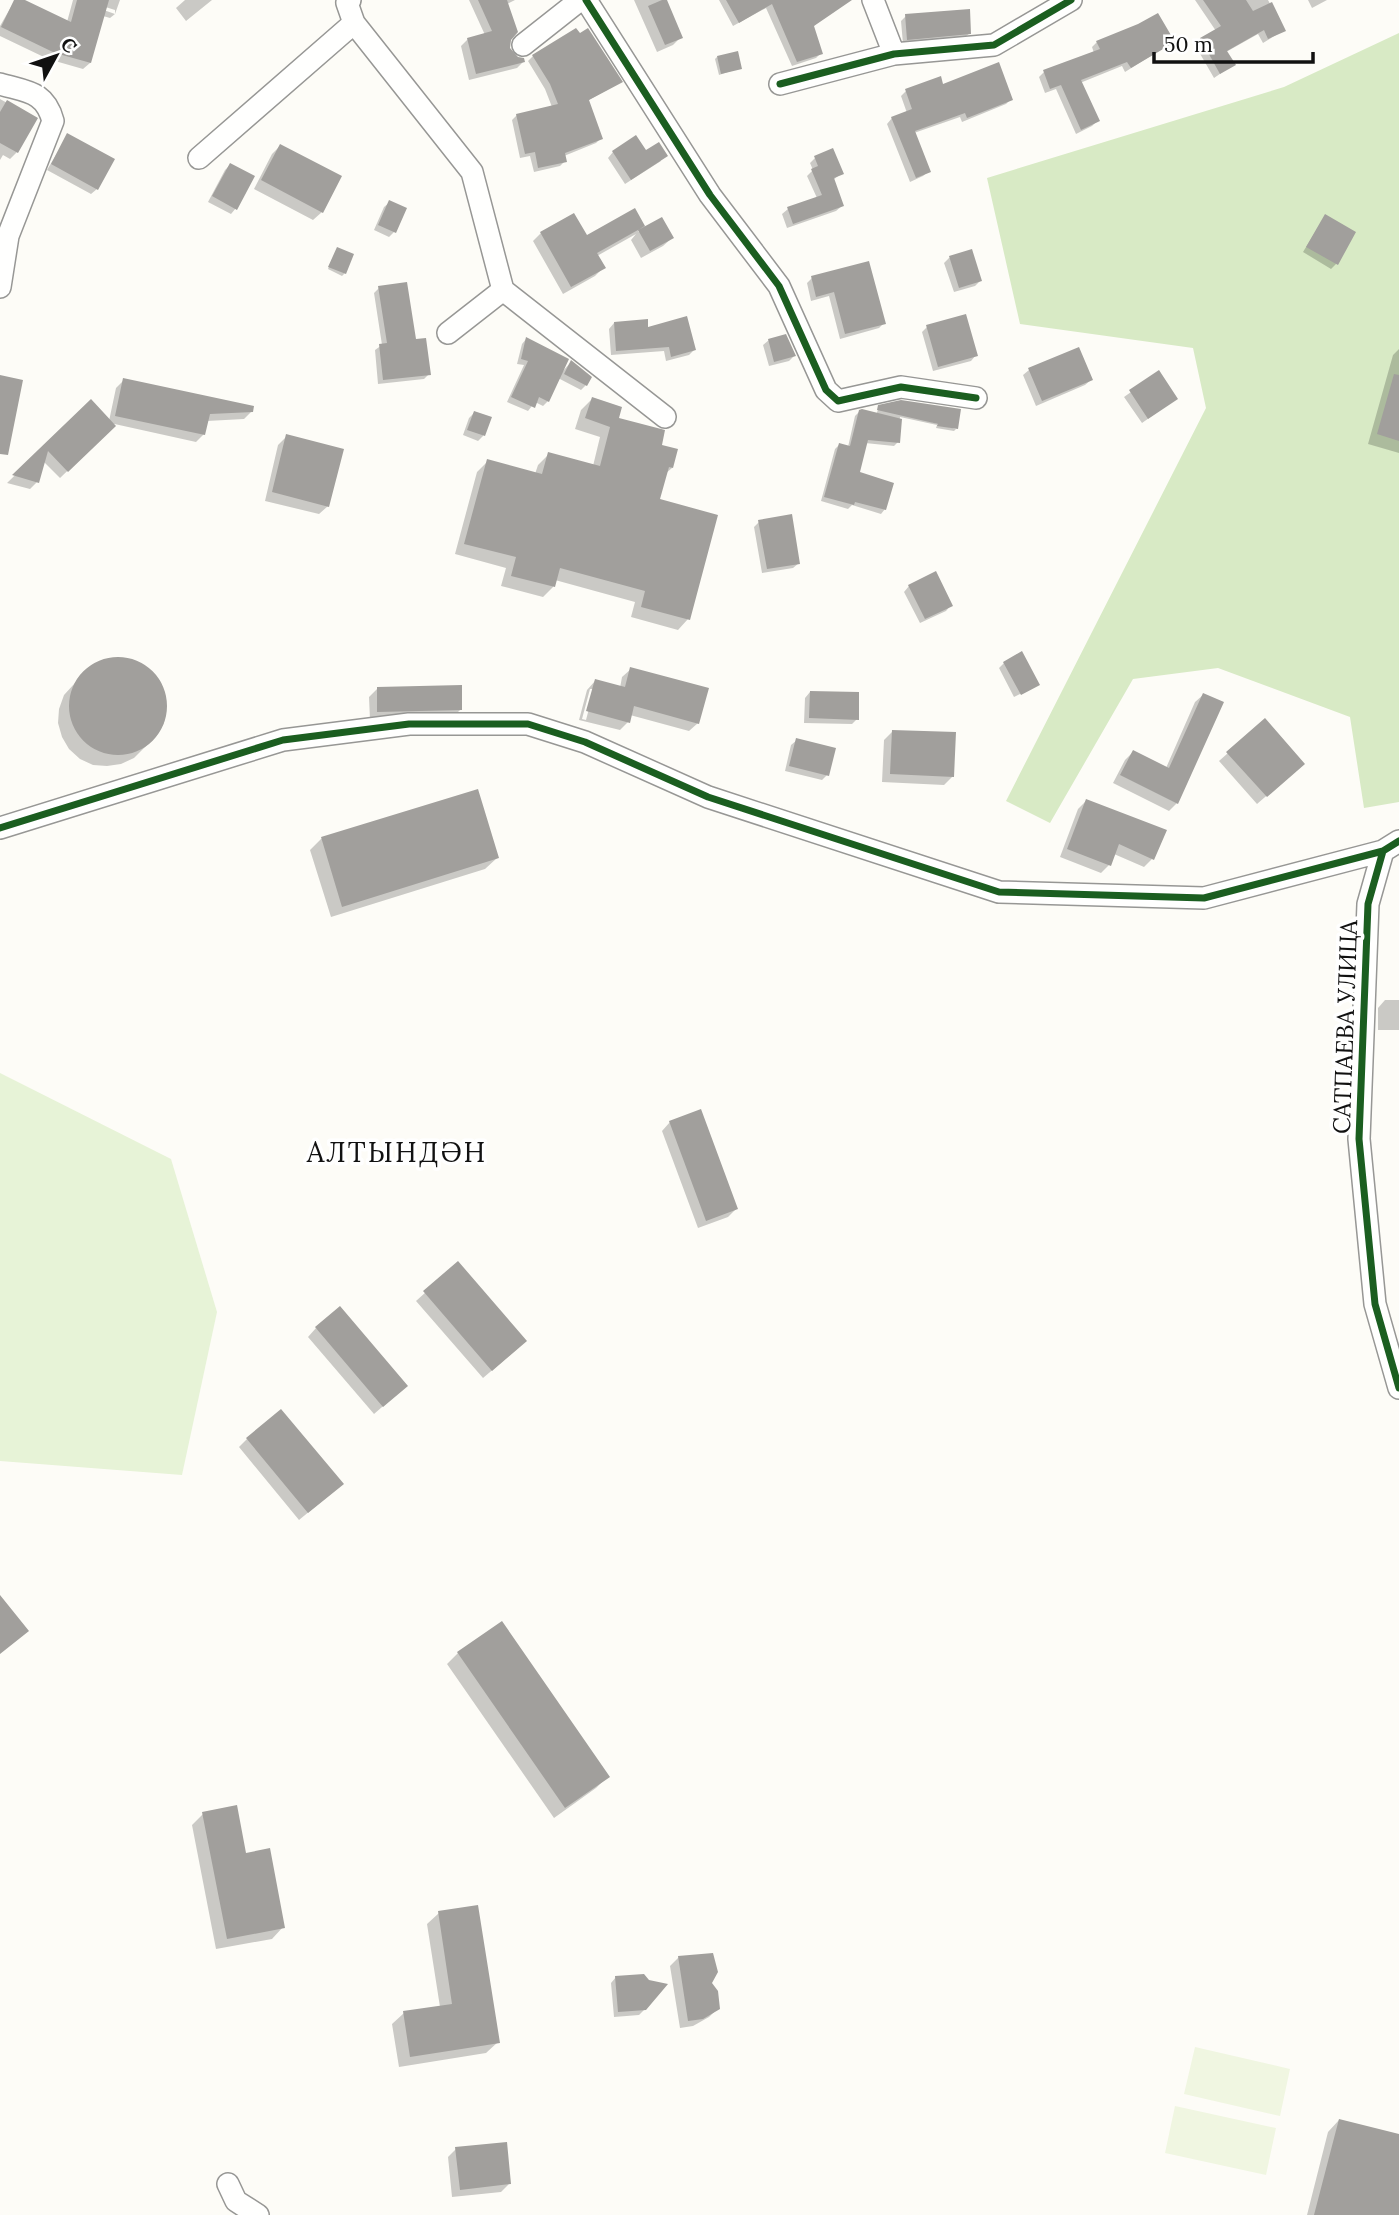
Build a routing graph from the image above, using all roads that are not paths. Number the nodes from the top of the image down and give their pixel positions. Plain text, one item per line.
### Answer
1 (349, 0) edge
2 (580, 0) edge
3 (586, 0) edge
4 (873, 0) edge
5 (1071, 0) edge
6 (354, 23) junction
7 (523, 46) dead end
8 (894, 54) junction
9 (0, 84) edge
10 (780, 84) dead end
11 (199, 158) dead end
12 (0, 287) edge
13 (503, 290) junction
14 (448, 333) dead end
15 (976, 398) dead end
16 (665, 417) dead end
17 (0, 828) edge
18 (1391, 846) edge
19 (1399, 1388) edge
20 (228, 2183) dead end
21 (258, 2215) edge

1 - 6 street
2 - 7 street
3 - 15 street
4 - 8 street
5 - 8 street
6 - 11 street
6 - 13 street
8 - 10 street
9 - 12 street
13 - 14 street
13 - 16 street
17 - 18 street
18 - 19 street, САТПАЕВА УЛИЦА
20 - 21 street

